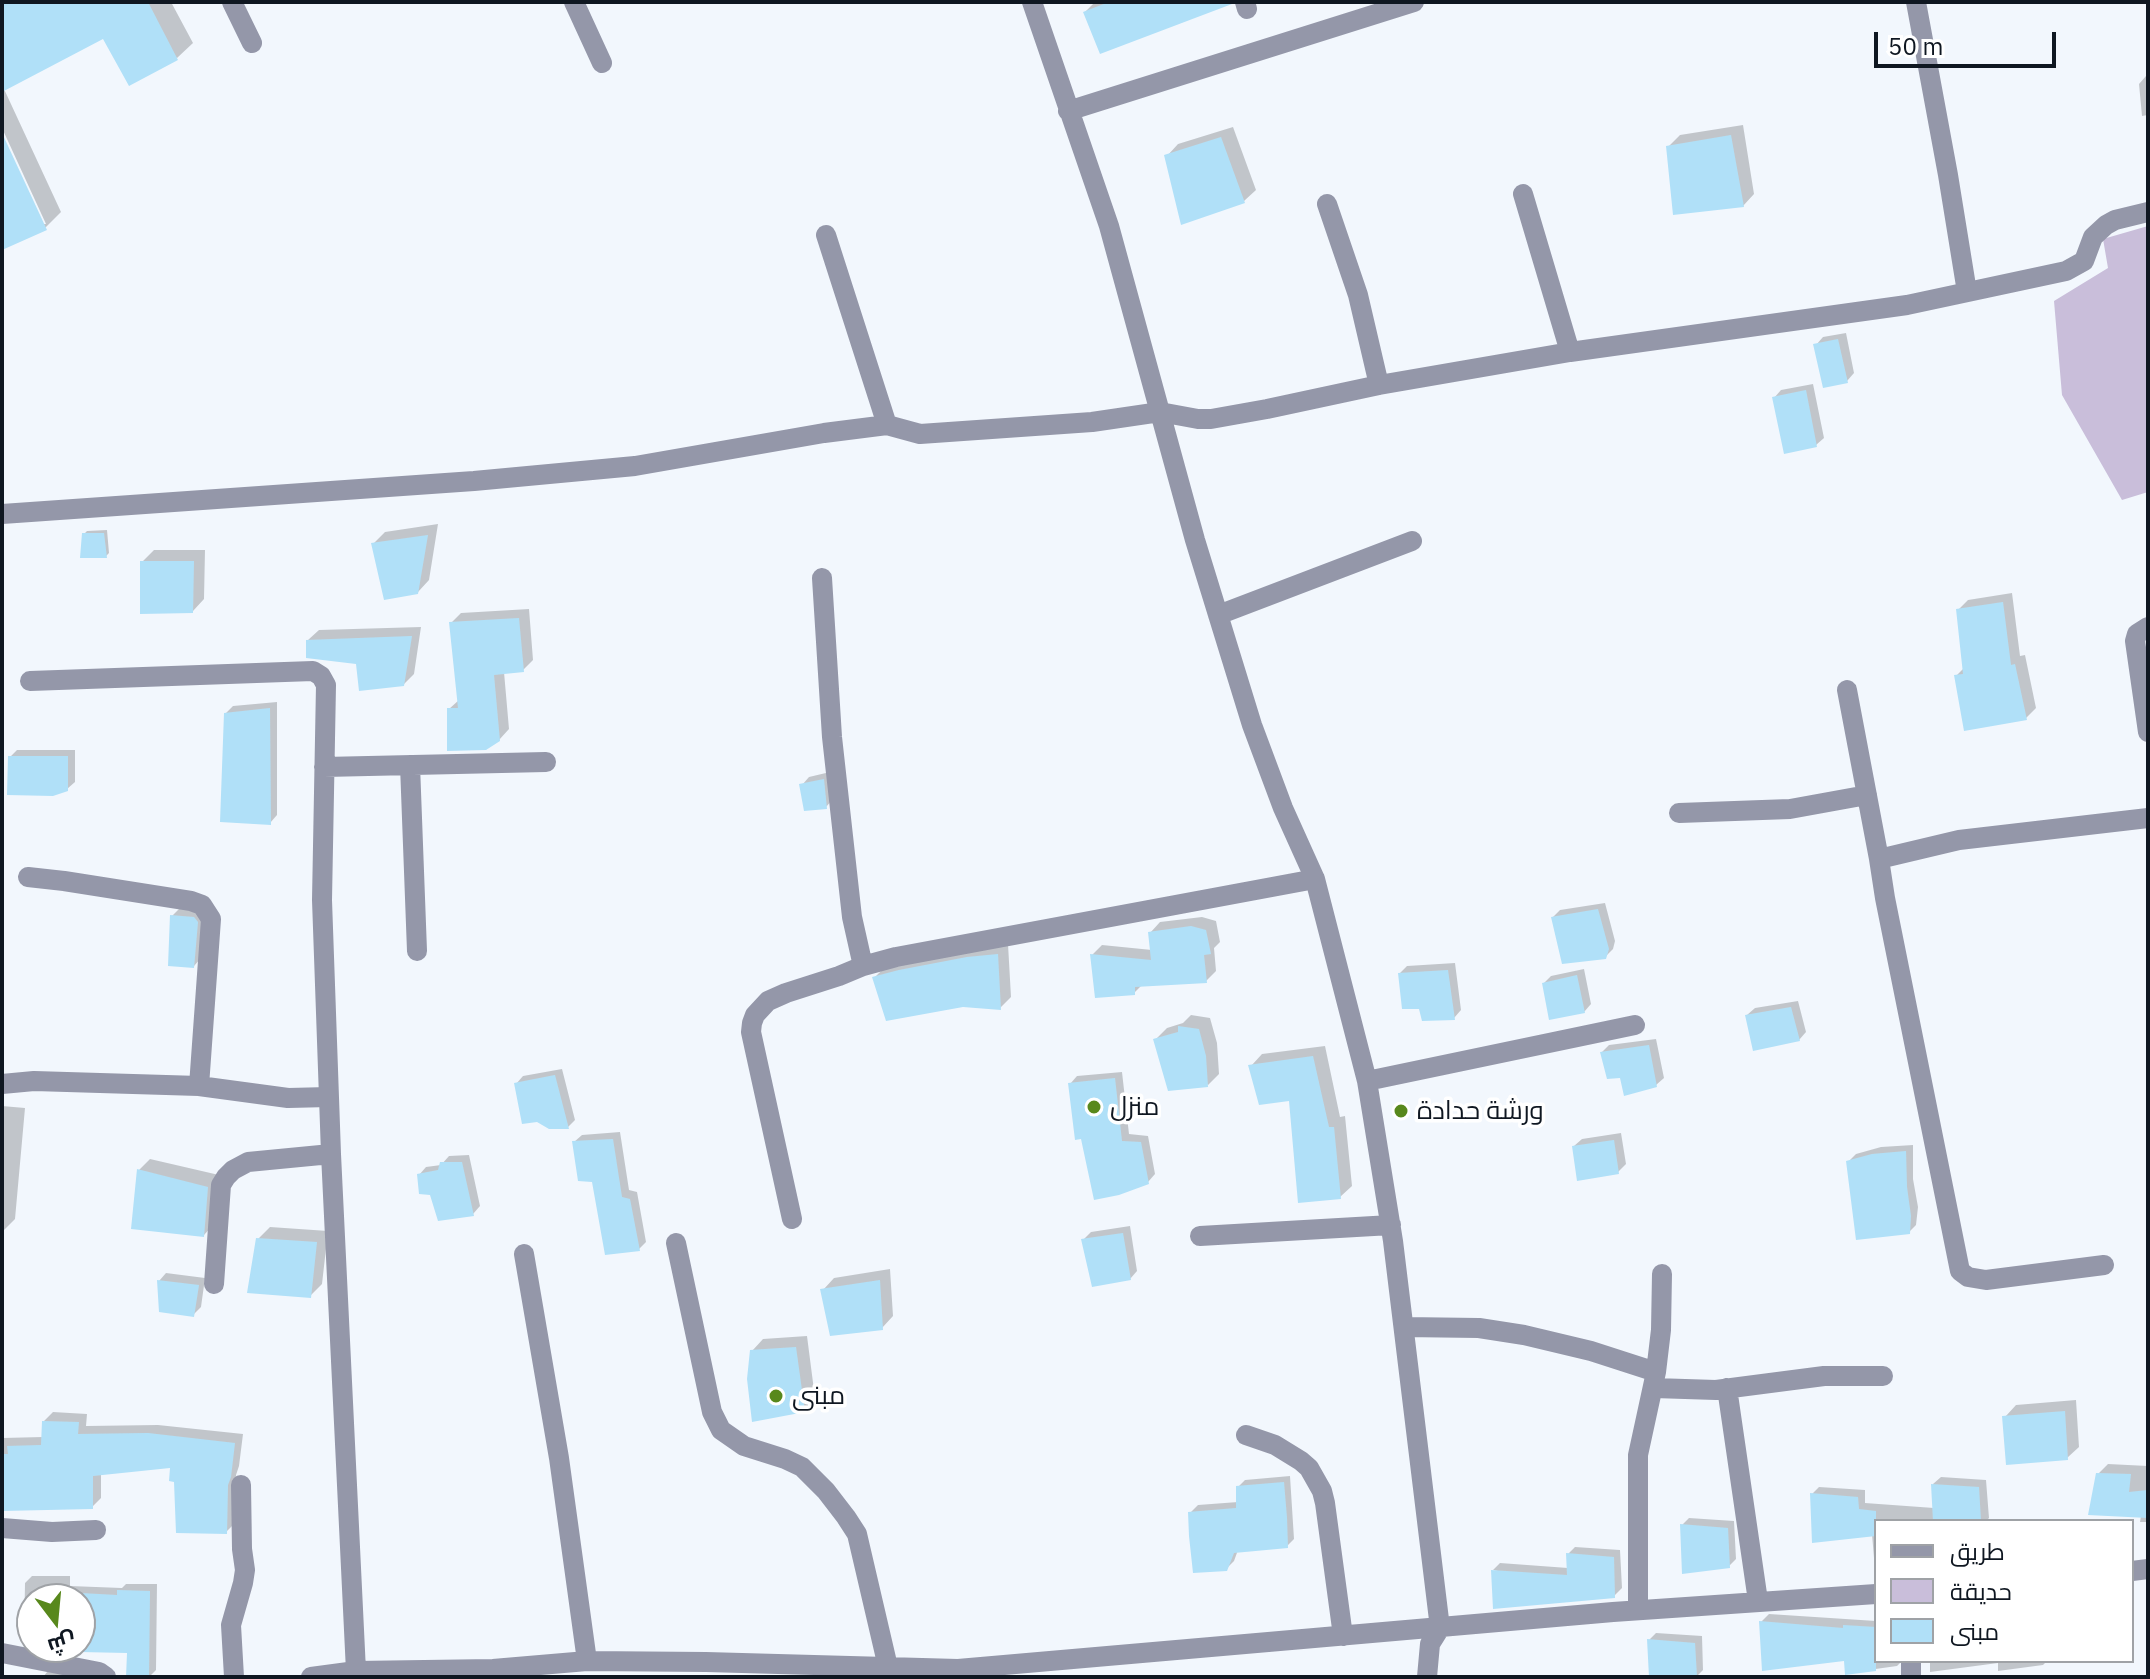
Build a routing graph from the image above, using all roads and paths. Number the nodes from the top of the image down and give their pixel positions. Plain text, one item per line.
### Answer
1 (232, 2) edge
2 (574, 2) edge
3 (1032, 2) edge
4 (1414, 2) edge
5 (1916, 2) edge
6 (252, 43) dead end
7 (602, 63) dead end
8 (1068, 111) junction
9 (1523, 194) dead end
10 (1327, 204) dead end
11 (2148, 212) edge
12 (826, 235) dead end
13 (1967, 292) junction
14 (1570, 352) junction
15 (1379, 385) junction
16 (1160, 412) junction
17 (887, 425) junction
18 (2, 514) edge
19 (1412, 541) dead end
20 (822, 578) dead end
21 (1218, 615) junction
22 (2148, 627) edge
23 (30, 681) dead end
24 (1847, 690) dead end
25 (2148, 732) edge
26 (546, 762) dead end
27 (410, 765) junction
28 (324, 767) junction
29 (1867, 795) junction
30 (1679, 813) dead end
31 (2148, 818) edge
32 (1879, 859) junction
33 (28, 877) dead end
34 (1315, 879) junction
35 (417, 951) dead end
36 (863, 966) junction
37 (1635, 1025) dead end
38 (1367, 1081) junction
39 (2, 1084) edge
40 (199, 1086) junction
41 (329, 1097) junction
42 (331, 1154) junction
43 (792, 1219) dead end
44 (1391, 1225) junction
45 (1200, 1236) dead end
46 (676, 1243) dead end
47 (524, 1254) dead end
48 (2104, 1265) dead end
49 (1662, 1274) dead end
50 (214, 1284) dead end
51 (1404, 1327) junction
52 (1883, 1376) dead end
53 (1655, 1380) junction
54 (1727, 1388) junction
55 (1246, 1435) dead end
56 (241, 1485) dead end
57 (2, 1528) edge
58 (96, 1530) dead end
59 (1874, 1594) edge
60 (1758, 1601) junction
61 (1638, 1610) junction
62 (1440, 1628) junction
63 (1343, 1636) junction
64 (2, 1653) edge
65 (587, 1661) junction
66 (888, 1667) junction
67 (356, 1671) junction
68 (493, 1673) edge
69 (106, 1677) edge
70 (234, 1677) edge
71 (311, 1677) edge
72 (1427, 1677) edge

1 - 6 street
2 - 7 street
3 - 8 street
4 - 8 street
5 - 13 street
8 - 16 street
9 - 14 street
10 - 15 street
11 - 13 street
12 - 17 street
13 - 14 street
14 - 15 street
15 - 16 street
16 - 17 street
16 - 21 street
17 - 18 street
19 - 21 street
20 - 36 street
21 - 34 street
22 - 25 street
23 - 28 street
24 - 29 street
26 - 27 street
27 - 28 street
27 - 35 street
28 - 41 street
29 - 30 street
29 - 32 street
31 - 32 street
32 - 48 street
33 - 40 street
34 - 36 street
34 - 38 street
36 - 43 street
37 - 38 street
38 - 44 street
39 - 40 street
40 - 41 street
41 - 42 street
42 - 50 street
42 - 67 street
44 - 45 street
44 - 51 street
46 - 66 street
47 - 65 street
49 - 53 street
51 - 53 street
51 - 62 street
52 - 54 street
53 - 54 street
53 - 61 street
54 - 60 street
55 - 63 street
56 - 70 street
57 - 58 street
59 - 60 street
60 - 61 street
61 - 62 street
62 - 63 street
62 - 72 street
63 - 66 street
64 - 69 street
65 - 66 street
65 - 68 street
67 - 68 street
67 - 71 street

